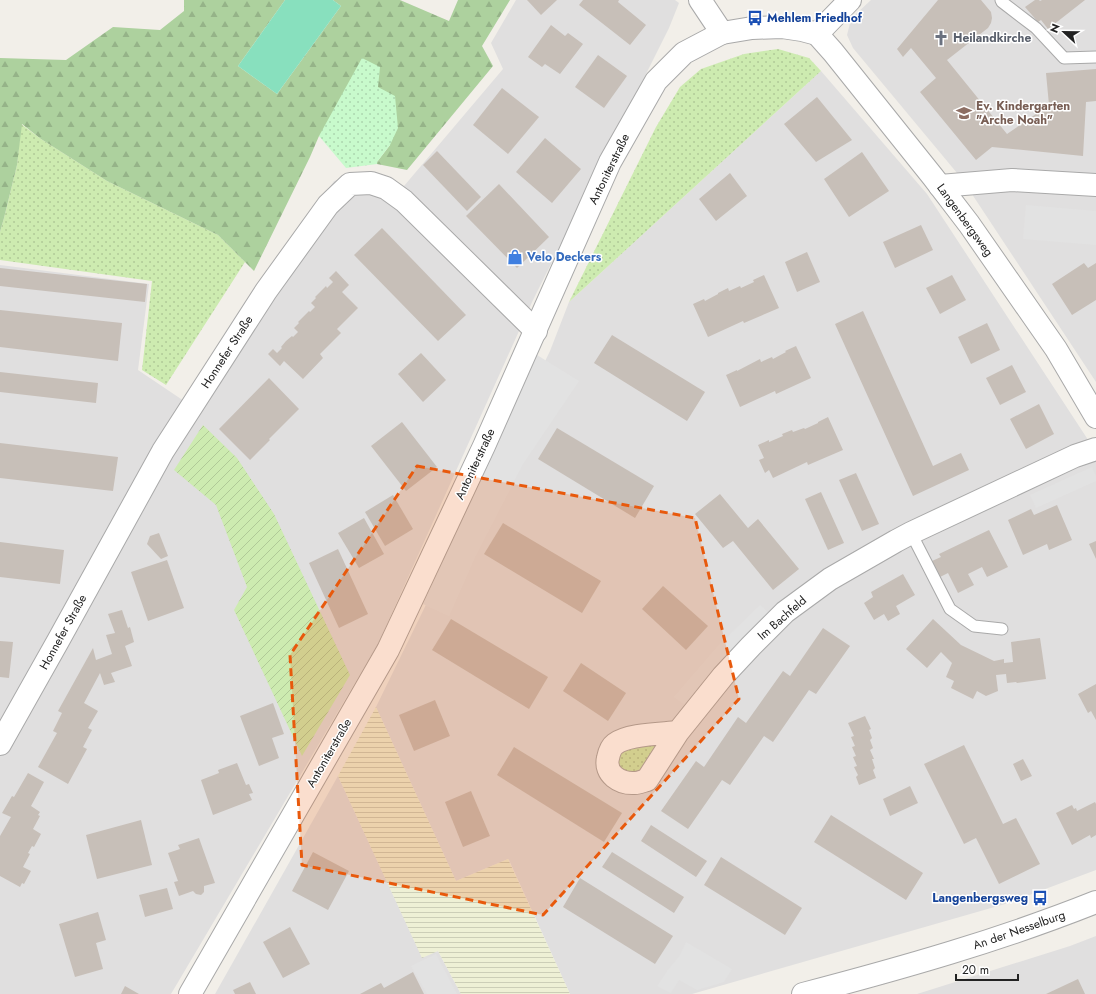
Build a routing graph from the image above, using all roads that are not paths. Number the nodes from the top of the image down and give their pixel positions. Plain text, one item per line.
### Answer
1 (700, 0) edge
2 (850, 0) edge
3 (1003, 1) edge
4 (722, 34) junction
5 (817, 34) junction
6 (1096, 57) edge
7 (1096, 185) edge
8 (940, 186) junction
9 (536, 331) junction
10 (1096, 417) edge
11 (1096, 449) edge
12 (911, 533) junction
13 (1002, 629) dead end
14 (678, 732) dead end
15 (0, 744) edge
16 (1096, 902) edge
17 (190, 994) edge
18 (803, 994) edge

1 - 4 street
2 - 5 street
3 - 6 lane
4 - 5 street, Antoniterstraße
4 - 9 street, Antoniterstraße
5 - 8 street, Langenbergsweg
7 - 8 street
8 - 10 street, Langenbergsweg
9 - 15 street, Honnefer Straße
9 - 17 street, Antoniterstraße
11 - 12 street, Im Bachfeld
12 - 13 lane
12 - 14 street, Im Bachfeld
16 - 18 street, An der Nesselburg

